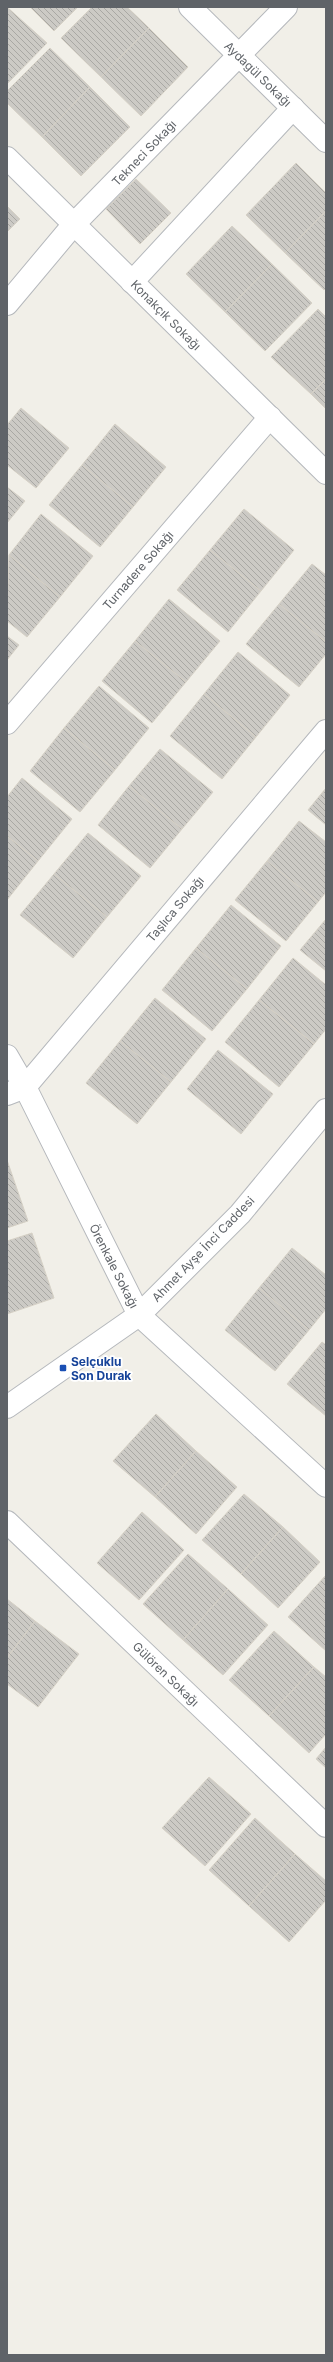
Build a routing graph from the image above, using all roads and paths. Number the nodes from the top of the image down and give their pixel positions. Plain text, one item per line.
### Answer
1 (190, 7) edge
2 (286, 7) edge
3 (239, 55) junction
4 (293, 108) junction
5 (326, 141) edge
6 (7, 158) edge
7 (74, 224) junction
8 (132, 282) junction
9 (7, 304) edge
10 (270, 417) junction
11 (326, 473) edge
12 (7, 723) edge
13 (326, 731) edge
14 (7, 1056) edge
15 (16, 1090) edge
16 (326, 1110) edge
17 (139, 1315) junction
18 (7, 1407) edge
19 (326, 1486) edge
20 (7, 1522) edge
21 (326, 1826) edge

1 - 3 street, Aydagül Sokağı
2 - 3 street, Tekneci Sokağı
3 - 4 street, Aydagül Sokağı
3 - 7 street, Tekneci Sokağı
4 - 5 street, Aydagül Sokağı
4 - 8 street
6 - 7 street, Konakçık Sokağı
7 - 8 street, Konakçık Sokağı
7 - 9 street, Tekneci Sokağı
8 - 10 street, Konakçık Sokağı
10 - 11 street, Konakçık Sokağı
10 - 12 street, Turnadere Sokağı
13 - 15 street, Taşlıca Sokağı
14 - 15 street, Örenkale Sokağı
15 - 17 street, Örenkale Sokağı
16 - 17 street, Ahmet Ayşe İnci Caddesi
17 - 18 street, Ahmet Ayşe İnci Caddesi
17 - 19 street, Örenkale Sokağı
20 - 21 street, Gülören Sokağı

